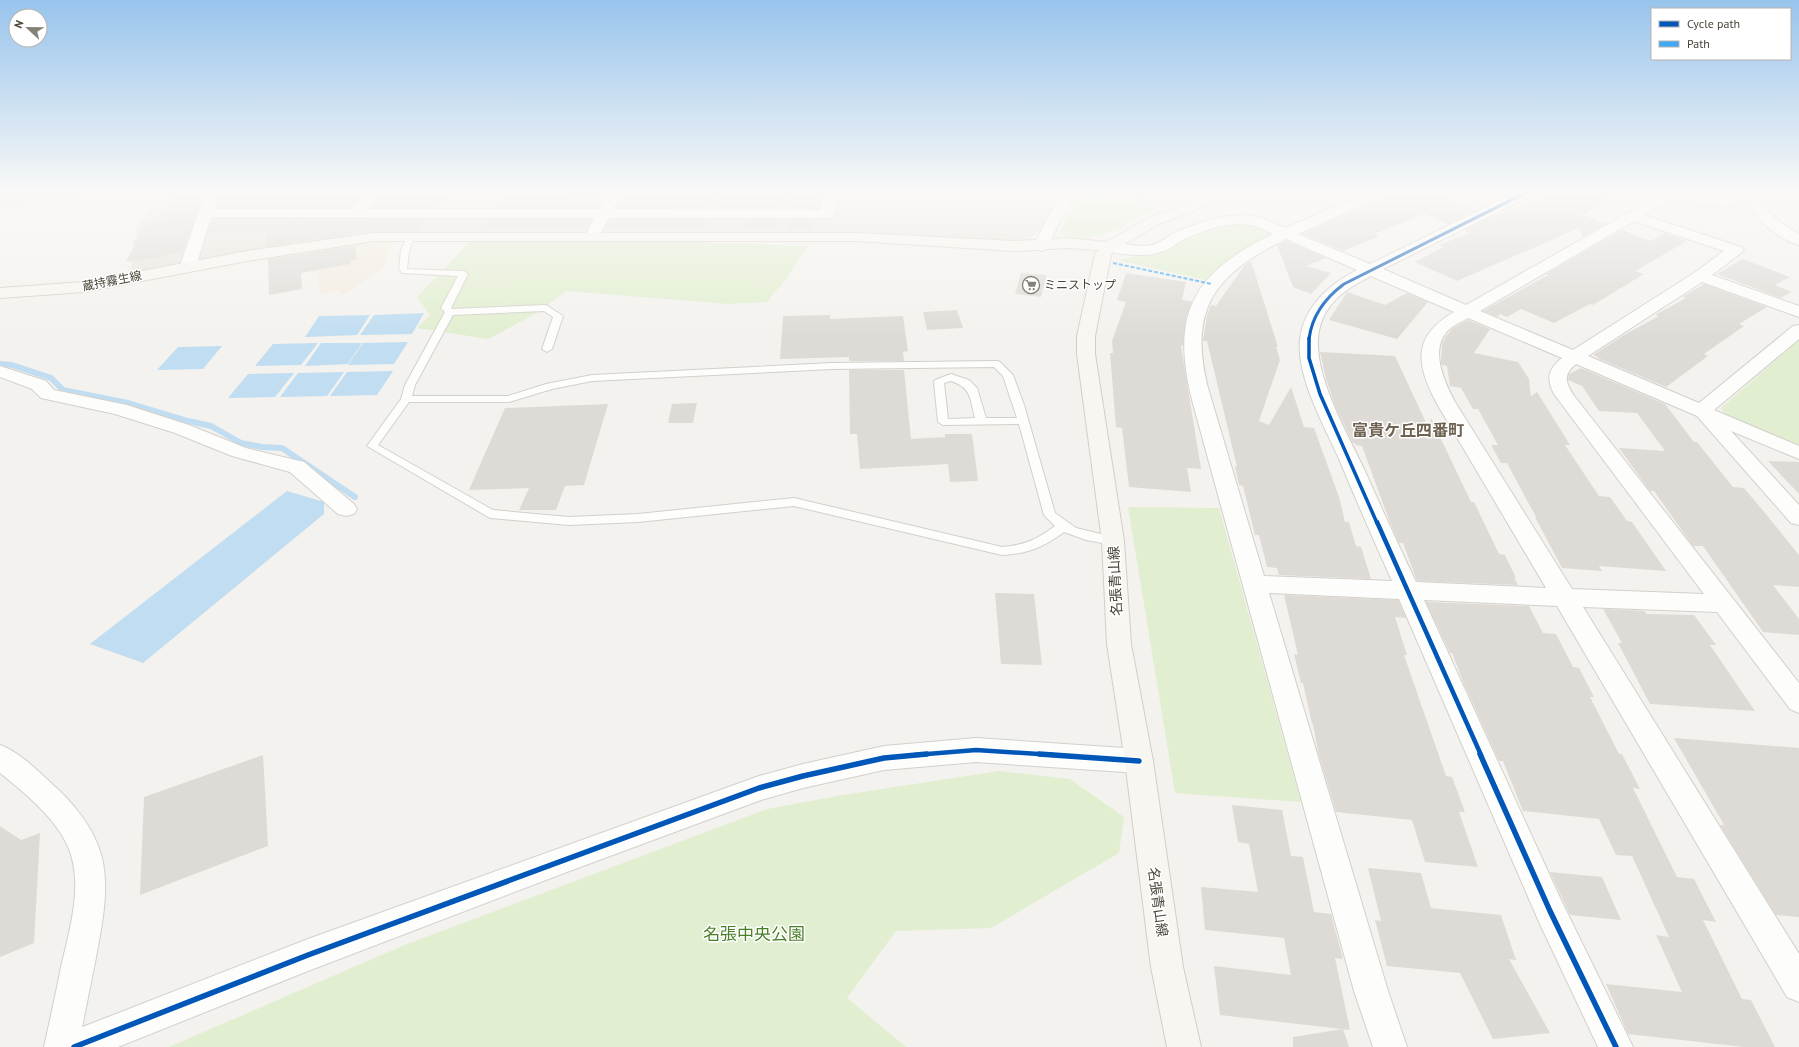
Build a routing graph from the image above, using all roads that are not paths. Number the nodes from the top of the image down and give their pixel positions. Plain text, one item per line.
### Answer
1 (196, 241) edge
2 (349, 241) edge
3 (409, 241) edge
4 (924, 241) edge
5 (1044, 241) edge
6 (1118, 241) edge
7 (1170, 241) edge
8 (1271, 241) edge
9 (1304, 241) edge
10 (1430, 241) edge
11 (1590, 241) edge
12 (1709, 241) edge
13 (1042, 246) junction
14 (1108, 247) junction
15 (188, 266) junction
16 (1372, 270) junction
17 (1700, 276) junction
18 (0, 293) edge
19 (1467, 310) junction
20 (450, 312) junction
21 (1799, 312) edge
22 (1799, 330) edge
23 (546, 349) dead end
24 (1574, 357) junction
25 (951, 365) junction
26 (0, 371) edge
27 (951, 377) junction
28 (406, 399) junction
29 (1701, 411) junction
30 (981, 421) junction
31 (1023, 421) junction
32 (1799, 453) edge
33 (346, 509) dead end
34 (1799, 518) edge
35 (1062, 527) junction
36 (1113, 541) junction
37 (1255, 584) junction
38 (1409, 591) junction
39 (1565, 598) junction
40 (1723, 604) junction
41 (1795, 693) edge
42 (0, 757) edge
43 (1139, 761) junction
44 (1799, 985) edge
45 (62, 1047) edge
46 (74, 1047) edge
47 (1184, 1047) edge
48 (1390, 1047) edge
49 (1616, 1047) edge

1 - 15 street
2 - 15 main road, 蔵持霧生線
3 - 20 lane
4 - 13 main road, 蔵持霧生線
5 - 13 street
6 - 14 main road
7 - 14 street
8 - 37 street
9 - 16 street
10 - 16 street
11 - 19 street
12 - 17 street
13 - 14 main road, 蔵持霧生線
14 - 36 main road, 名張青山線
15 - 18 main road, 蔵持霧生線
16 - 19 street
16 - 38 street
17 - 21 street
17 - 24 street
19 - 24 street
19 - 39 street
20 - 23 lane
20 - 28 lane
22 - 29 street
24 - 29 street
24 - 40 street
25 - 27 lane
25 - 28 lane
25 - 31 lane
26 - 33 street
27 - 30 lane
27 - 30 lane
28 - 35 lane
29 - 32 street
29 - 34 street
30 - 31 lane
31 - 35 lane
35 - 36 lane
36 - 43 main road, 名張青山線
37 - 38 street
37 - 48 street
38 - 39 street
38 - 49 street
39 - 40 street
39 - 44 street
40 - 41 street
42 - 45 street
43 - 46 street
43 - 47 main road, 名張青山線

